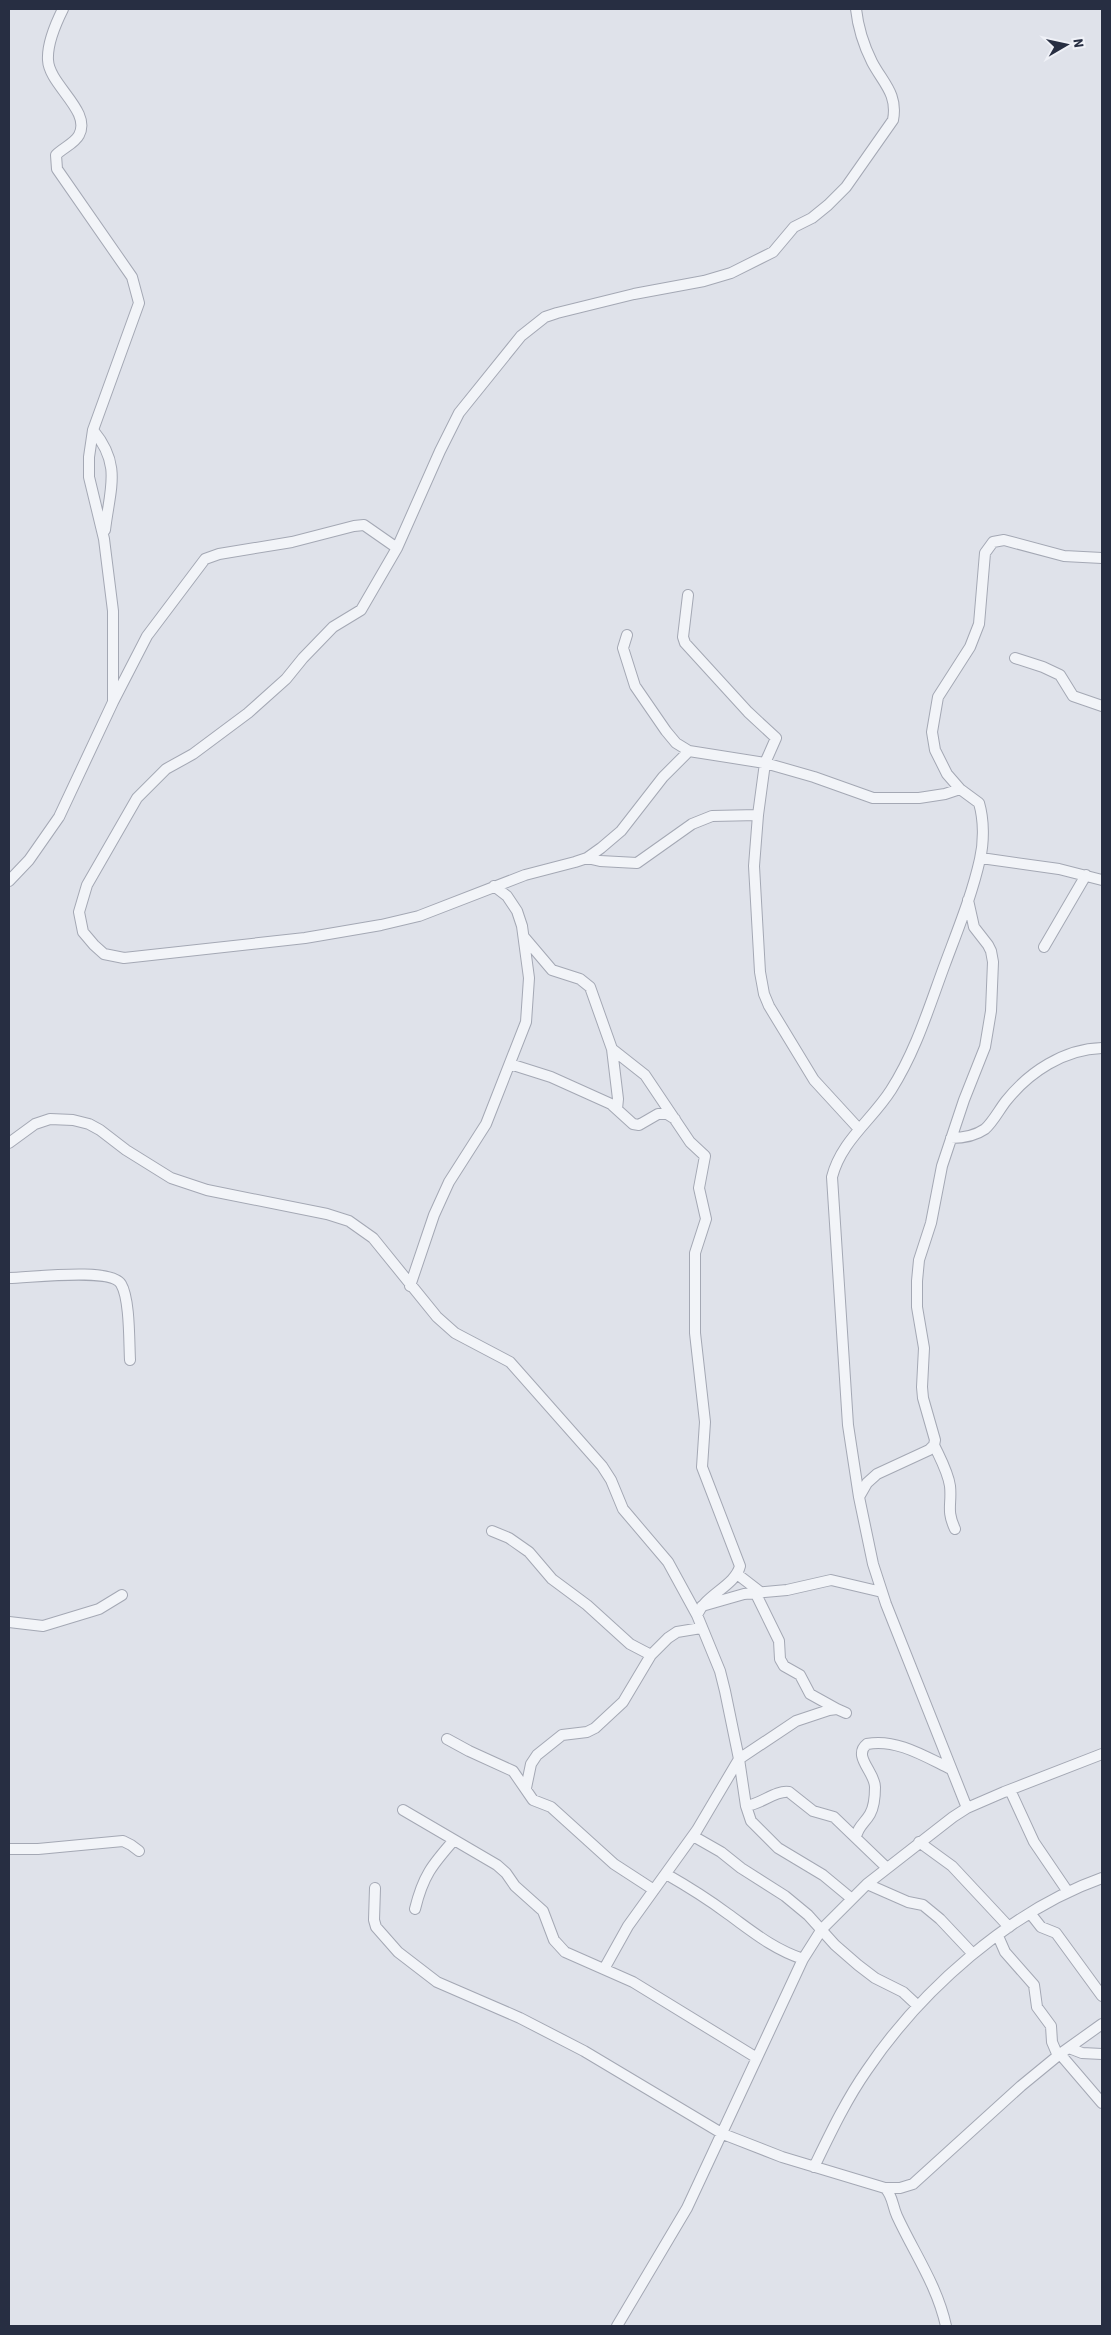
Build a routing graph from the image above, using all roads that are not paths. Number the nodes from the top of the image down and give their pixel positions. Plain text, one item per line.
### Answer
1 (62, 9) edge
2 (856, 9) edge
3 (93, 430) junction
4 (104, 539) junction
5 (397, 548) junction
6 (1102, 558) edge
7 (688, 595) dead end
8 (626, 635) dead end
9 (1014, 658) dead end
10 (113, 702) junction
11 (1102, 706) edge
12 (689, 751) junction
13 (765, 763) junction
14 (960, 788) junction
15 (758, 815) junction
16 (587, 858) junction
17 (981, 858) junction
18 (1086, 875) junction
19 (1102, 880) edge
20 (9, 881) edge
21 (494, 886) junction
22 (968, 900) junction
23 (524, 937) junction
24 (1044, 947) dead end
25 (1102, 1048) edge
26 (612, 1050) junction
27 (510, 1064) junction
28 (616, 1109) junction
29 (675, 1119) junction
30 (859, 1129) junction
31 (952, 1138) junction
32 (9, 1143) edge
33 (9, 1278) edge
34 (410, 1286) junction
35 (130, 1360) dead end
36 (934, 1445) junction
37 (859, 1497) junction
38 (955, 1529) dead end
39 (492, 1531) dead end
40 (737, 1574) junction
41 (757, 1591) junction
42 (882, 1592) junction
43 (122, 1595) dead end
44 (699, 1611) junction
45 (9, 1622) edge
46 (701, 1628) junction
47 (651, 1655) junction
48 (447, 1739) dead end
49 (1102, 1754) edge
50 (739, 1759) junction
51 (951, 1769) junction
52 (526, 1788) junction
53 (1010, 1790) junction
54 (746, 1806) junction
55 (967, 1808) junction
56 (403, 1810) dead end
57 (693, 1836) junction
58 (856, 1838) junction
59 (454, 1840) junction
60 (919, 1842) junction
61 (9, 1849) edge
62 (139, 1851) dead end
63 (886, 1867) junction
64 (666, 1874) junction
65 (1102, 1878) edge
66 (867, 1884) junction
67 (375, 1888) dead end
68 (654, 1890) junction
69 (1068, 1892) junction
70 (852, 1899) junction
71 (415, 1909) dead end
72 (1030, 1913) junction
73 (1009, 1927) junction
74 (822, 1929) junction
75 (998, 1936) junction
76 (973, 1954) junction
77 (803, 1959) junction
78 (604, 1969) junction
79 (1102, 1996) edge
80 (918, 2006) junction
81 (1102, 2024) edge
82 (1062, 2053) junction
83 (1102, 2054) edge
84 (757, 2058) junction
85 (1102, 2103) edge
86 (723, 2134) junction
87 (814, 2166) junction
88 (885, 2188) junction
89 (617, 2326) edge
90 (946, 2326) edge

1 - 3 street
2 - 5 street
3 - 4 street
3 - 4 street
4 - 10 street
5 - 10 street
5 - 21 street
6 - 14 street
7 - 13 street
8 - 12 street
9 - 11 street
10 - 20 street
12 - 13 street
12 - 16 street
13 - 14 street
13 - 15 street
14 - 17 street
15 - 16 street
15 - 30 street
16 - 21 street
17 - 18 street
17 - 22 street
18 - 19 street
18 - 24 street
21 - 23 street
22 - 30 street
22 - 31 street
23 - 26 street
23 - 27 street
25 - 31 street
26 - 28 street
26 - 29 street
27 - 28 street
27 - 34 street
28 - 29 street
29 - 40 street
30 - 37 street
31 - 36 street
32 - 34 street
33 - 35 street
34 - 44 street
36 - 37 street
36 - 38 street
37 - 42 street
39 - 47 street
40 - 41 street
40 - 44 street
41 - 42 street
41 - 44 street
41 - 50 street
42 - 51 street
43 - 45 street
44 - 46 street
46 - 47 street
46 - 50 street
47 - 52 street
48 - 52 street
49 - 53 street
50 - 54 street
50 - 57 street
51 - 55 street
51 - 58 street
52 - 68 street
53 - 55 street
53 - 69 street
54 - 58 street
54 - 70 street
55 - 60 street
56 - 59 street
57 - 64 street
57 - 74 street
58 - 63 street
59 - 71 street
59 - 78 street
60 - 63 street
60 - 73 street
61 - 62 street
63 - 66 street
64 - 68 street
64 - 77 street
65 - 69 street
66 - 70 street
66 - 76 street
67 - 86 street
68 - 78 street
69 - 72 street
70 - 74 street
72 - 73 street
72 - 79 street
73 - 75 street
74 - 77 street
74 - 80 street
75 - 76 street
75 - 82 street
76 - 80 street
77 - 84 street
78 - 84 street
80 - 87 street
81 - 82 street
82 - 83 street
82 - 85 street
82 - 88 street
84 - 86 street
86 - 87 street
86 - 89 street
87 - 88 street
88 - 90 street

